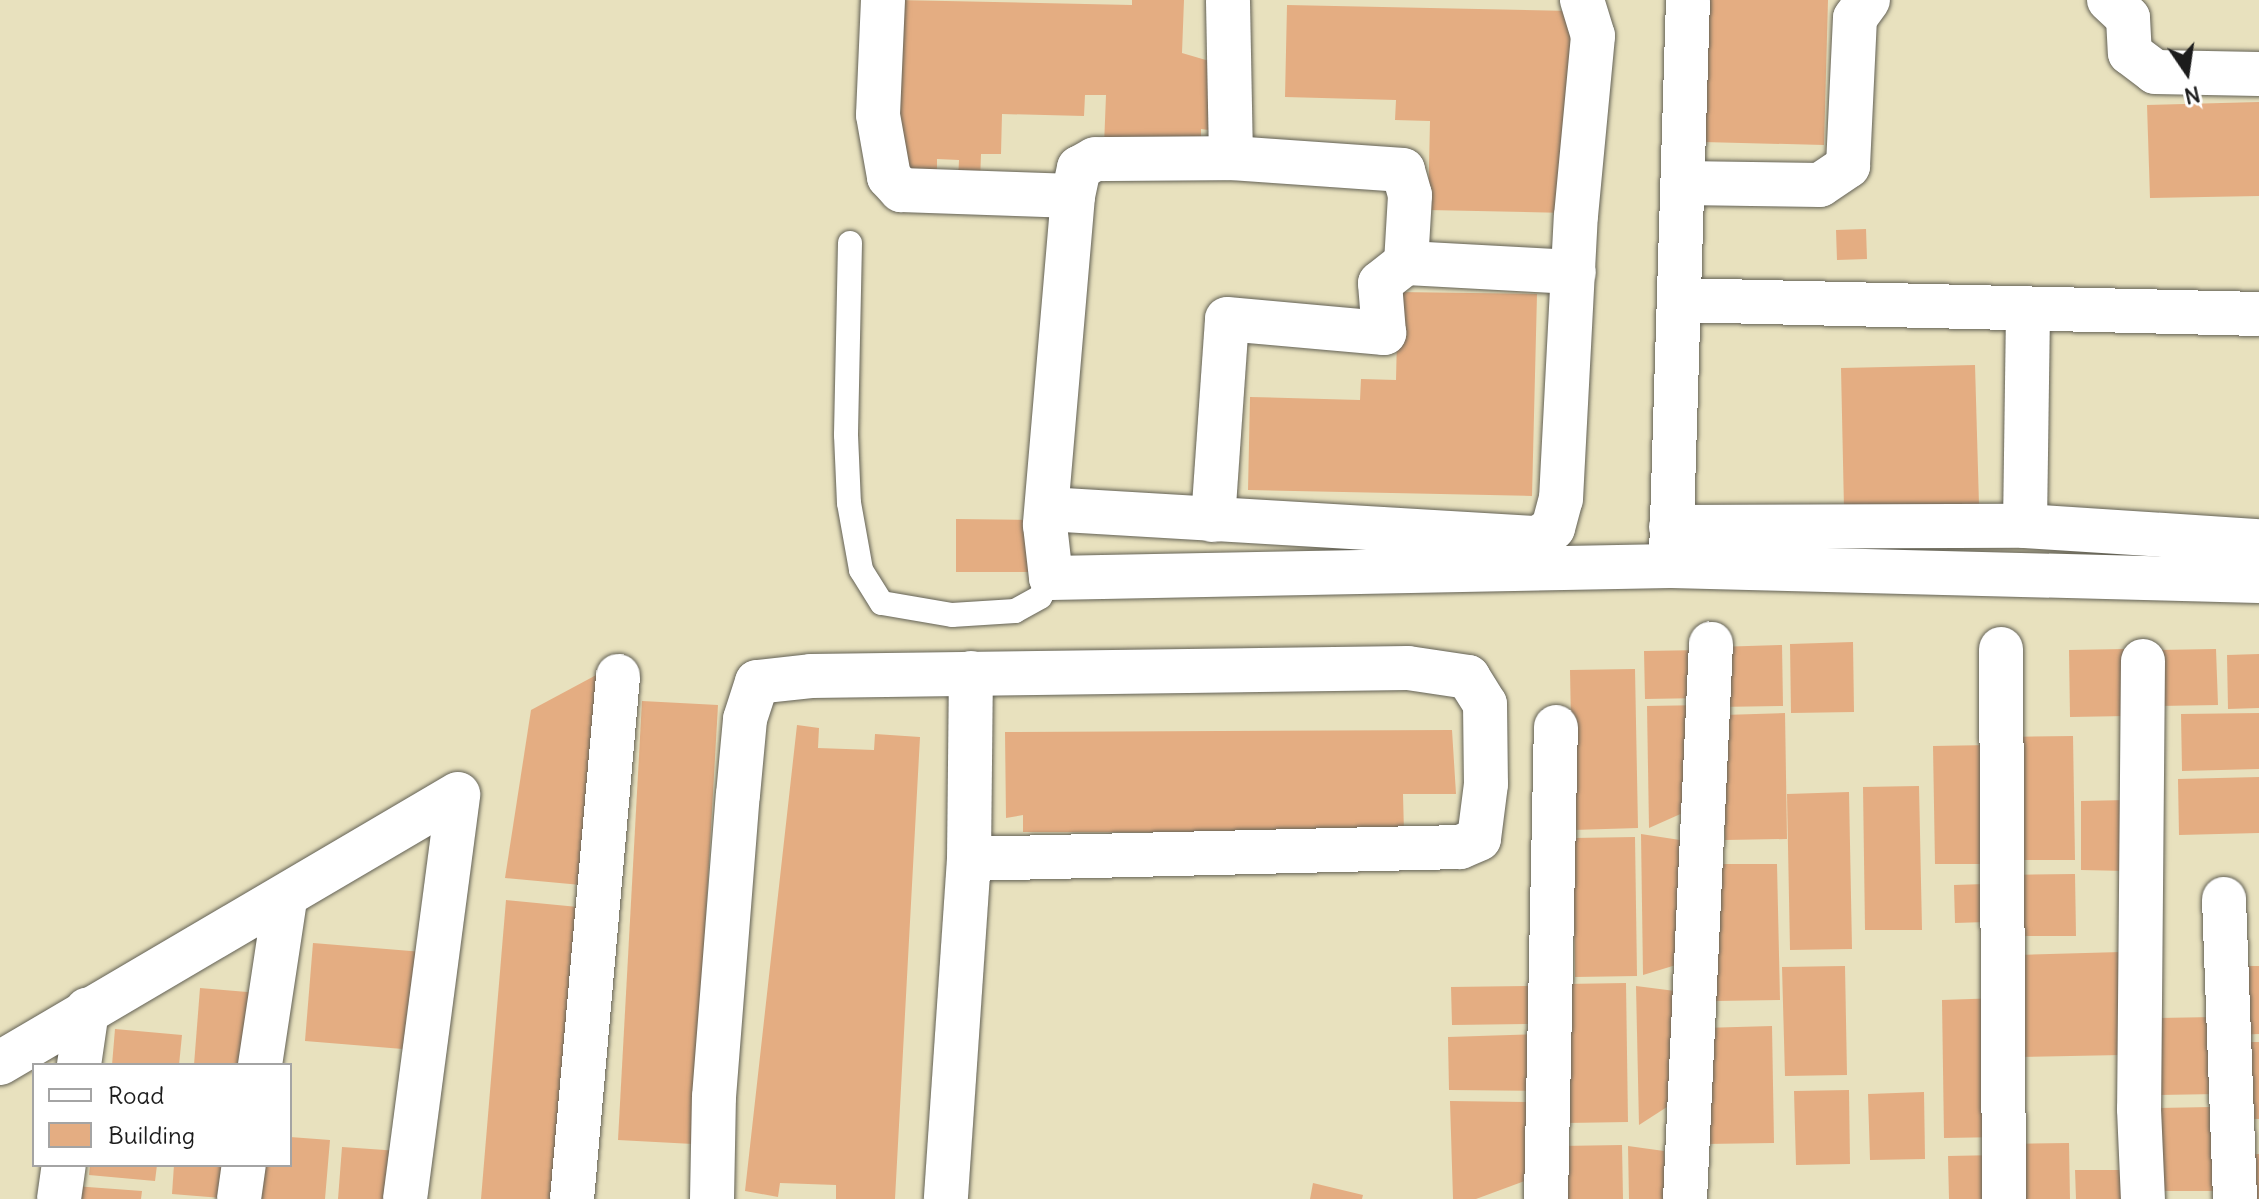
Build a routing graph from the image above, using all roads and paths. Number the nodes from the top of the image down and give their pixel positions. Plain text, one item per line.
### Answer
1 (883, 0) edge
2 (1228, 0) edge
3 (1582, 0) edge
4 (1688, 0) edge
5 (1868, 0) edge
6 (2109, 0) edge
7 (2259, 74) edge
8 (1231, 158) junction
9 (1683, 183) junction
10 (1073, 196) junction
11 (850, 243) dead end
12 (1406, 263) junction
13 (1574, 272) junction
14 (1679, 300) junction
15 (2028, 310) junction
16 (2259, 314) edge
17 (1047, 509) junction
18 (1213, 520) junction
19 (2025, 526) junction
20 (2259, 541) edge
21 (1671, 546) junction
22 (1051, 578) junction
23 (2259, 581) edge
24 (1711, 644) dead end
25 (2001, 649) dead end
26 (2143, 661) dead end
27 (971, 673) junction
28 (618, 676) dead end
29 (1556, 727) dead end
30 (969, 859) junction
31 (2224, 899) dead end
32 (285, 900) junction
33 (87, 1010) junction
34 (0, 1063) edge
35 (79, 1063) edge
36 (260, 1063) edge
37 (64, 1167) edge
38 (244, 1167) edge
39 (59, 1199) edge
40 (239, 1199) edge
41 (405, 1199) edge
42 (572, 1199) edge
43 (712, 1199) edge
44 (946, 1199) edge
45 (1546, 1199) edge
46 (1685, 1199) edge
47 (2004, 1199) edge
48 (2143, 1199) edge
49 (2235, 1199) edge

1 - 10 street
2 - 8 street
3 - 13 street
4 - 9 street
5 - 9 street
6 - 7 street
8 - 10 street
8 - 12 street
9 - 14 street
10 - 17 street
11 - 22 lane
12 - 13 street
12 - 18 street
13 - 18 street
14 - 15 street
14 - 21 street
15 - 16 street
15 - 19 street
17 - 18 street
17 - 22 street
19 - 20 street
19 - 21 street
21 - 22 street
21 - 23 street
24 - 46 street
25 - 47 street
26 - 48 street
27 - 30 street
27 - 30 street
27 - 43 street
28 - 42 street
29 - 45 street
30 - 44 street
31 - 49 street
32 - 33 street
32 - 36 street
32 - 41 street
33 - 34 street
33 - 35 street
37 - 39 street
38 - 40 street

